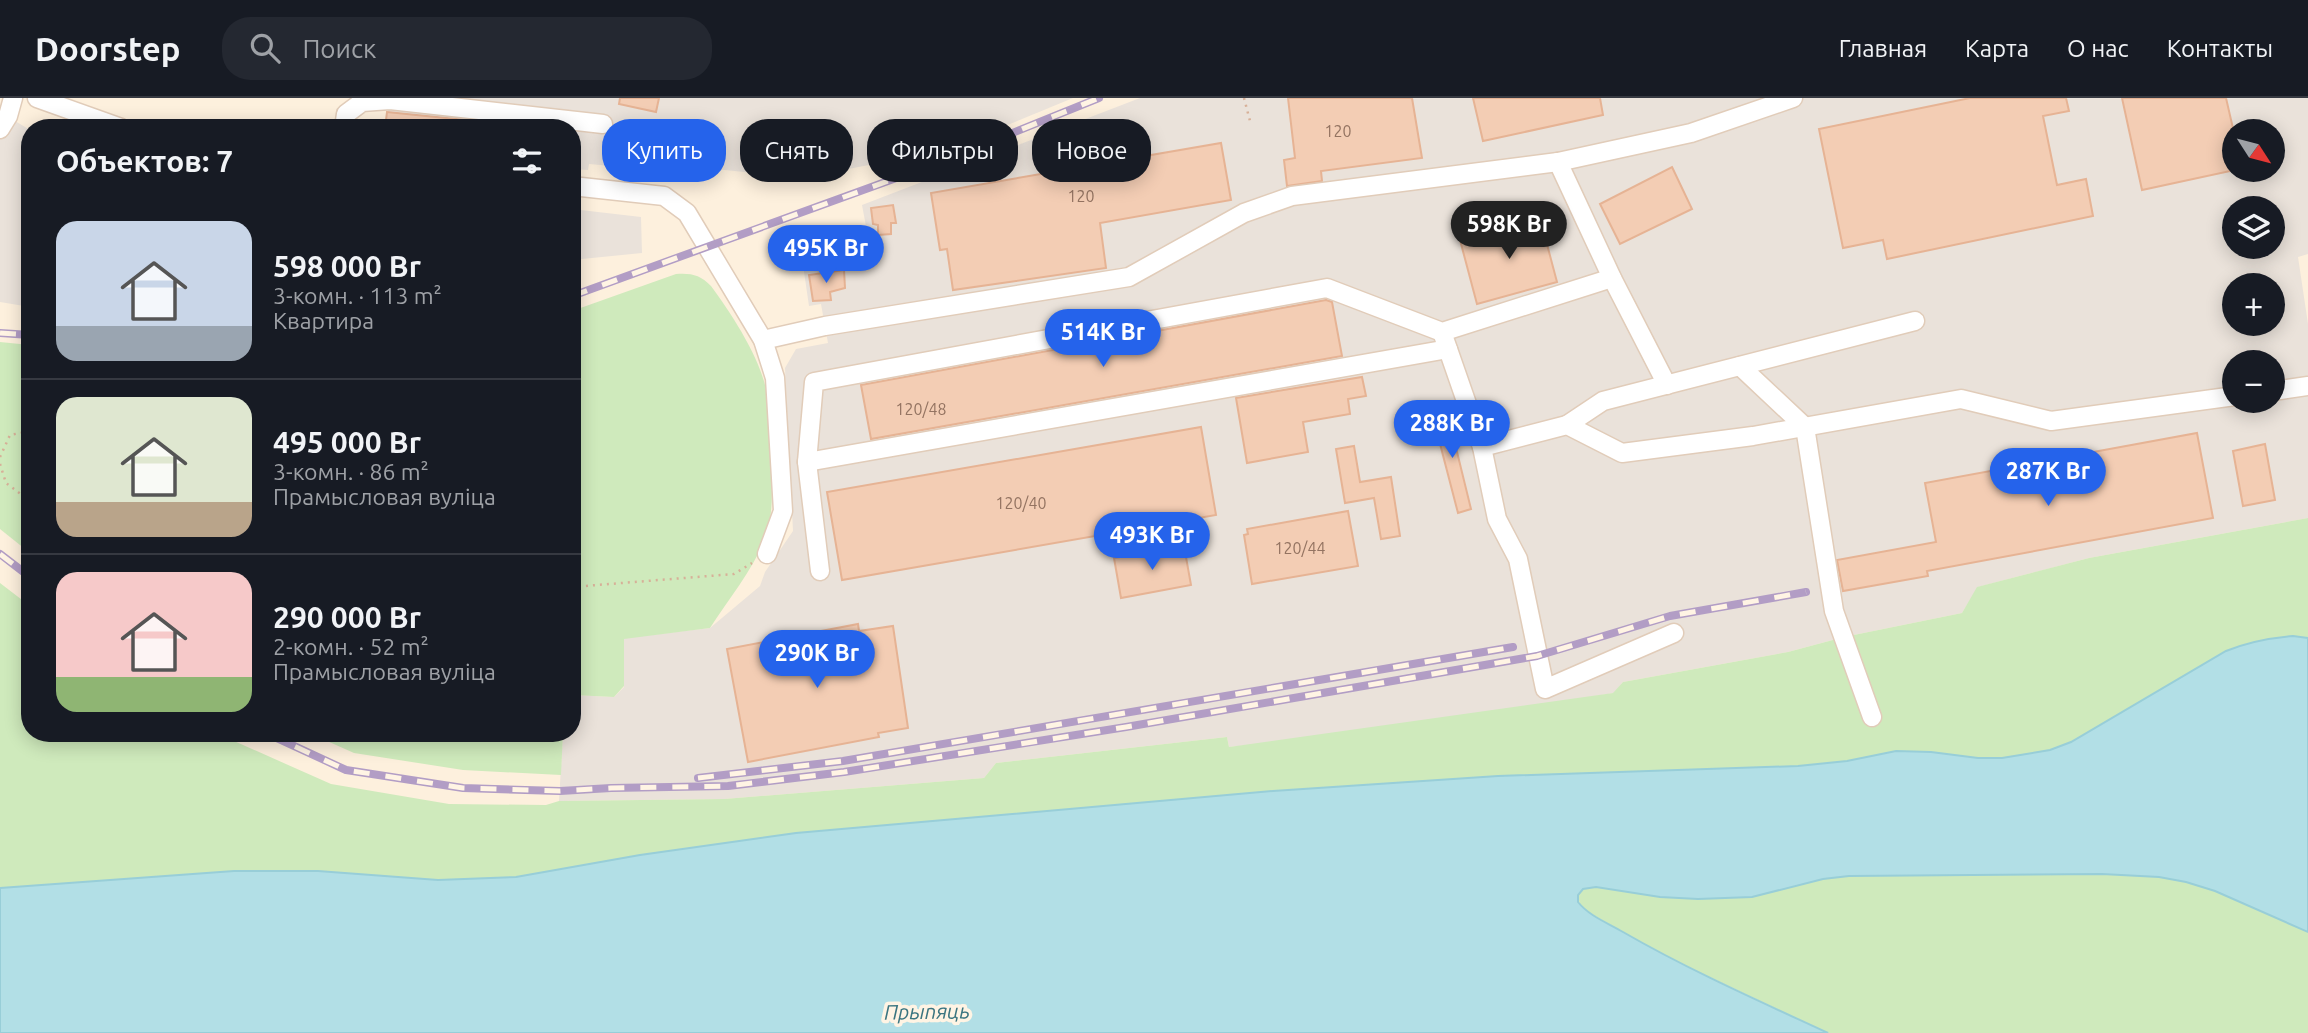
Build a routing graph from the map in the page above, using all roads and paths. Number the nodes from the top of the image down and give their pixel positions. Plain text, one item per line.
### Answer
1 (13, 98) edge
2 (37, 98) edge
3 (85, 98) edge
4 (1244, 98) edge
5 (1793, 98) edge
6 (63, 108) junction
7 (95, 119) edge
8 (345, 119) edge
9 (559, 119) edge
10 (1251, 121) dead end
11 (581, 122) edge
12 (602, 124) edge
13 (0, 130) edge
14 (1558, 162) junction
15 (581, 187) edge
16 (1612, 278) junction
17 (1915, 321) dead end
18 (762, 340) junction
19 (1445, 341) junction
20 (1740, 366) junction
21 (1667, 385) junction
22 (2308, 386) edge
23 (2285, 389) edge
24 (2222, 398) edge
25 (1567, 425) junction
26 (1805, 427) junction
27 (21, 433) edge
28 (1482, 447) junction
29 (0, 457) edge
30 (807, 462) junction
31 (0, 464) edge
32 (21, 495) edge
33 (767, 554) joint
34 (820, 571) dead end
35 (581, 586) edge
36 (1674, 633) dead end
37 (1872, 717) dead end

1 - 13 street
2 - 6 street
3 - 6 street
4 - 10 path
5 - 14 street
6 - 7 street
8 - 9 street
11 - 12 street
14 - 16 street
14 - 18 street
15 - 18 street
16 - 19 street
16 - 21 street
17 - 20 street
18 - 33 street
19 - 28 street
19 - 30 street
19 - 30 street
20 - 21 street
20 - 26 street
21 - 25 street
22 - 23 street
24 - 26 street
25 - 26 street
25 - 28 street
26 - 37 street
27 - 29 path
28 - 36 street
30 - 34 street
31 - 32 path
33 - 35 path

